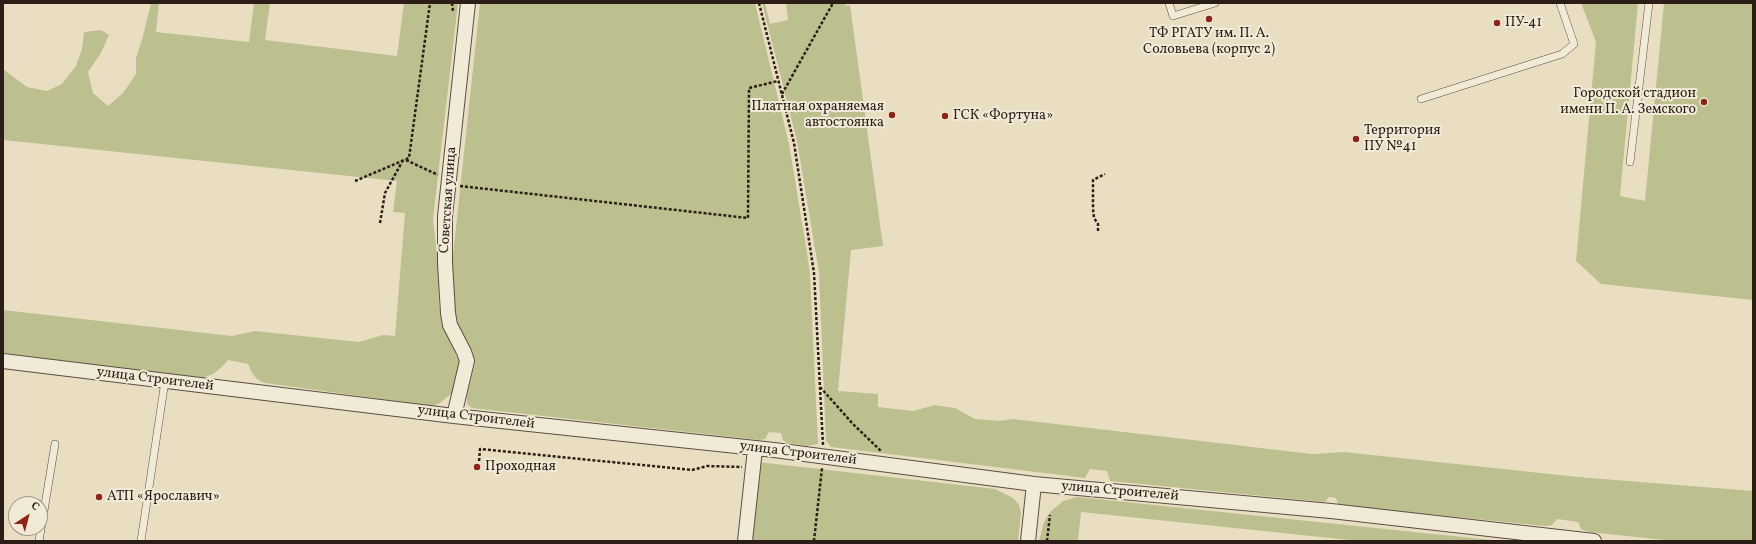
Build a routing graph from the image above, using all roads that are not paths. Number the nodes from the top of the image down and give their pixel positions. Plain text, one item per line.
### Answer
1 (468, 3) edge
2 (1169, 3) edge
3 (1216, 3) edge
4 (1560, 3) edge
5 (1649, 3) edge
6 (1421, 99) dead end
7 (1630, 162) dead end
8 (3, 361) edge
9 (165, 381) junction
10 (454, 416) junction
11 (55, 444) dead end
12 (755, 449) junction
13 (1034, 484) junction
14 (39, 541) edge
15 (141, 541) edge
16 (745, 541) edge
17 (1028, 541) edge
18 (1594, 541) edge

1 - 10 street, Советская улица
2 - 3 lane
4 - 6 lane
5 - 7 lane
8 - 9 street, улица Строителей
9 - 10 street, улица Строителей
9 - 15 lane
10 - 12 street, улица Строителей
11 - 14 lane
12 - 13 street, улица Строителей
12 - 16 street
13 - 17 street
13 - 18 street, улица Строителей

